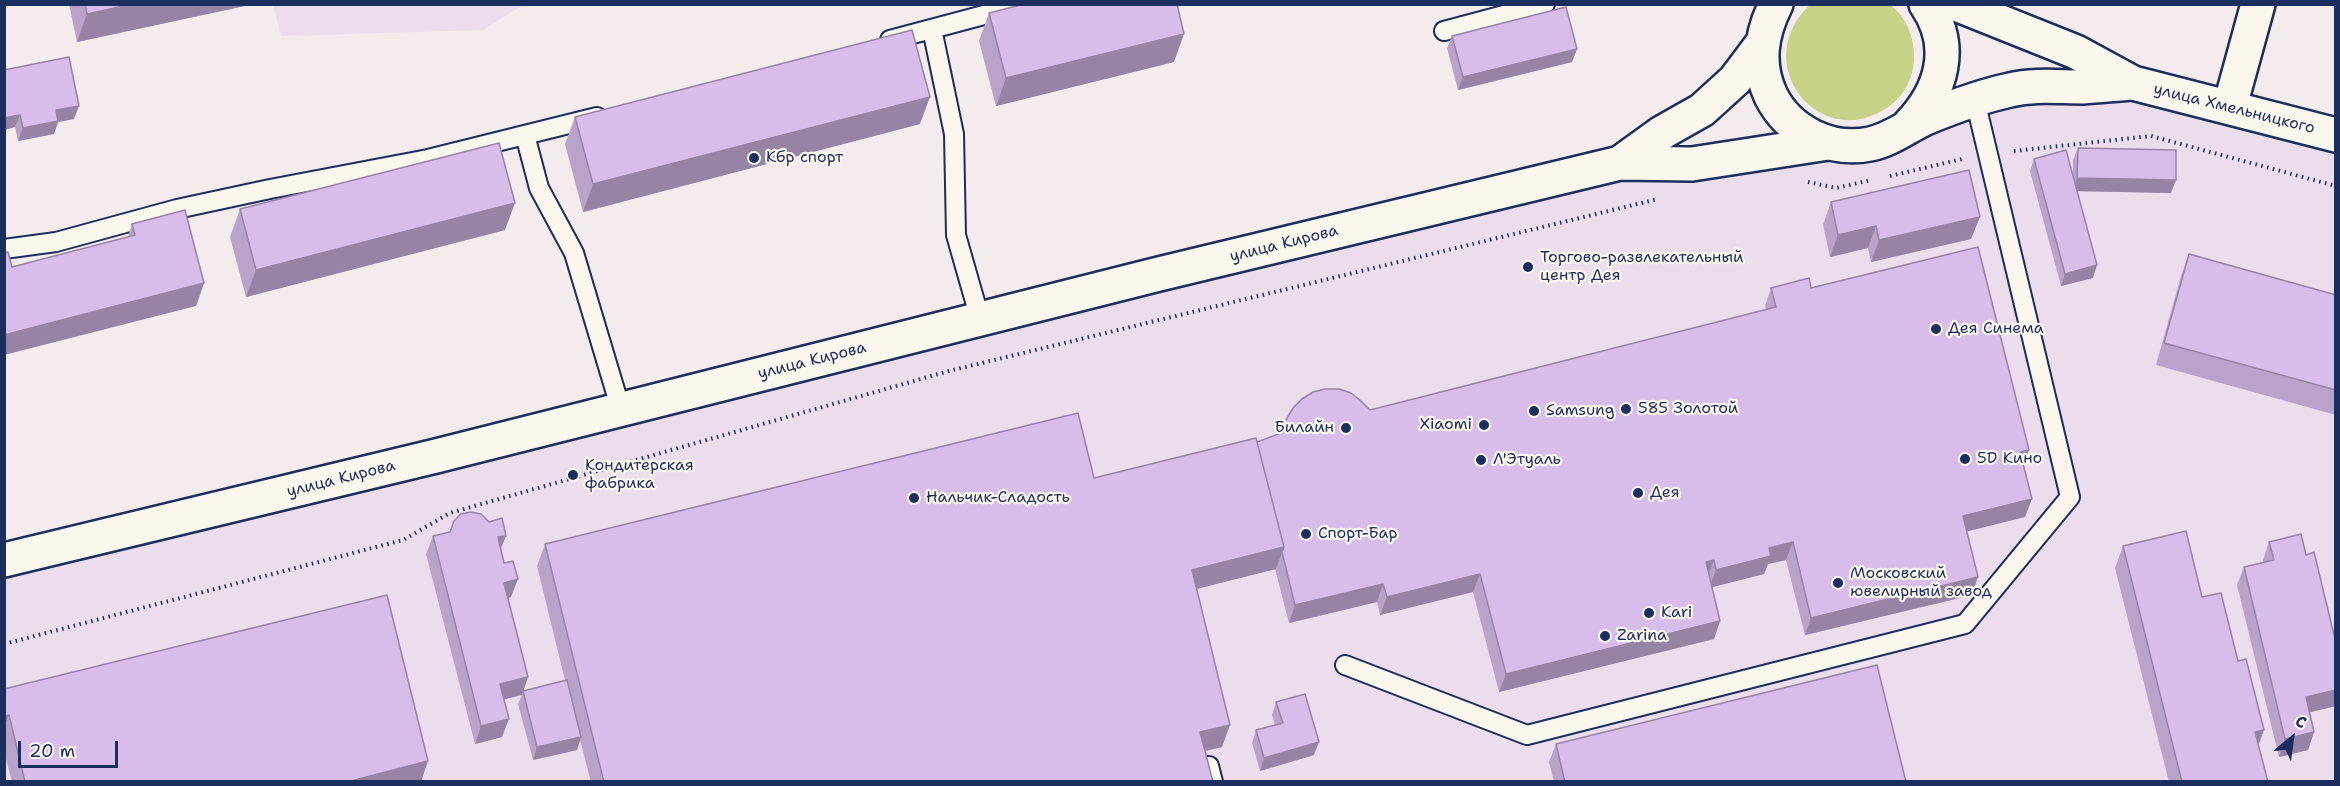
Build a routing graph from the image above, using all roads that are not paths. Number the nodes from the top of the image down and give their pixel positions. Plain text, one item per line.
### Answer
1 (1025, 4) edge
2 (1545, 4) edge
3 (1776, 4) edge
4 (1926, 4) edge
5 (1956, 4) edge
6 (2258, 4) edge
7 (932, 29) junction
8 (1444, 31) dead end
9 (874, 44) edge
10 (1762, 44) junction
11 (2133, 83) junction
12 (1975, 100) junction
13 (2230, 106) junction
14 (619, 111) edge
15 (1909, 125) junction
16 (525, 135) junction
17 (2336, 135) edge
18 (1828, 143) junction
19 (1620, 163) junction
20 (4, 249) edge
21 (980, 319) junction
22 (621, 410) junction
23 (4, 560) edge
24 (1345, 665) dead end

1 - 7 lane
2 - 8 lane
3 - 10 main road
4 - 15 main road
5 - 11 main road
6 - 13 main road
7 - 9 lane
7 - 21 lane
10 - 18 main road
10 - 19 main road
11 - 12 main road
11 - 13 main road, улица Хмельницкого
12 - 15 main road
12 - 24 lane
13 - 17 main road, улица Хмельницкого
14 - 16 lane
15 - 18 main road
16 - 20 lane
16 - 22 lane
18 - 19 main road
19 - 21 main road, улица Кирова
21 - 22 main road, улица Кирова
22 - 23 main road, улица Кирова

